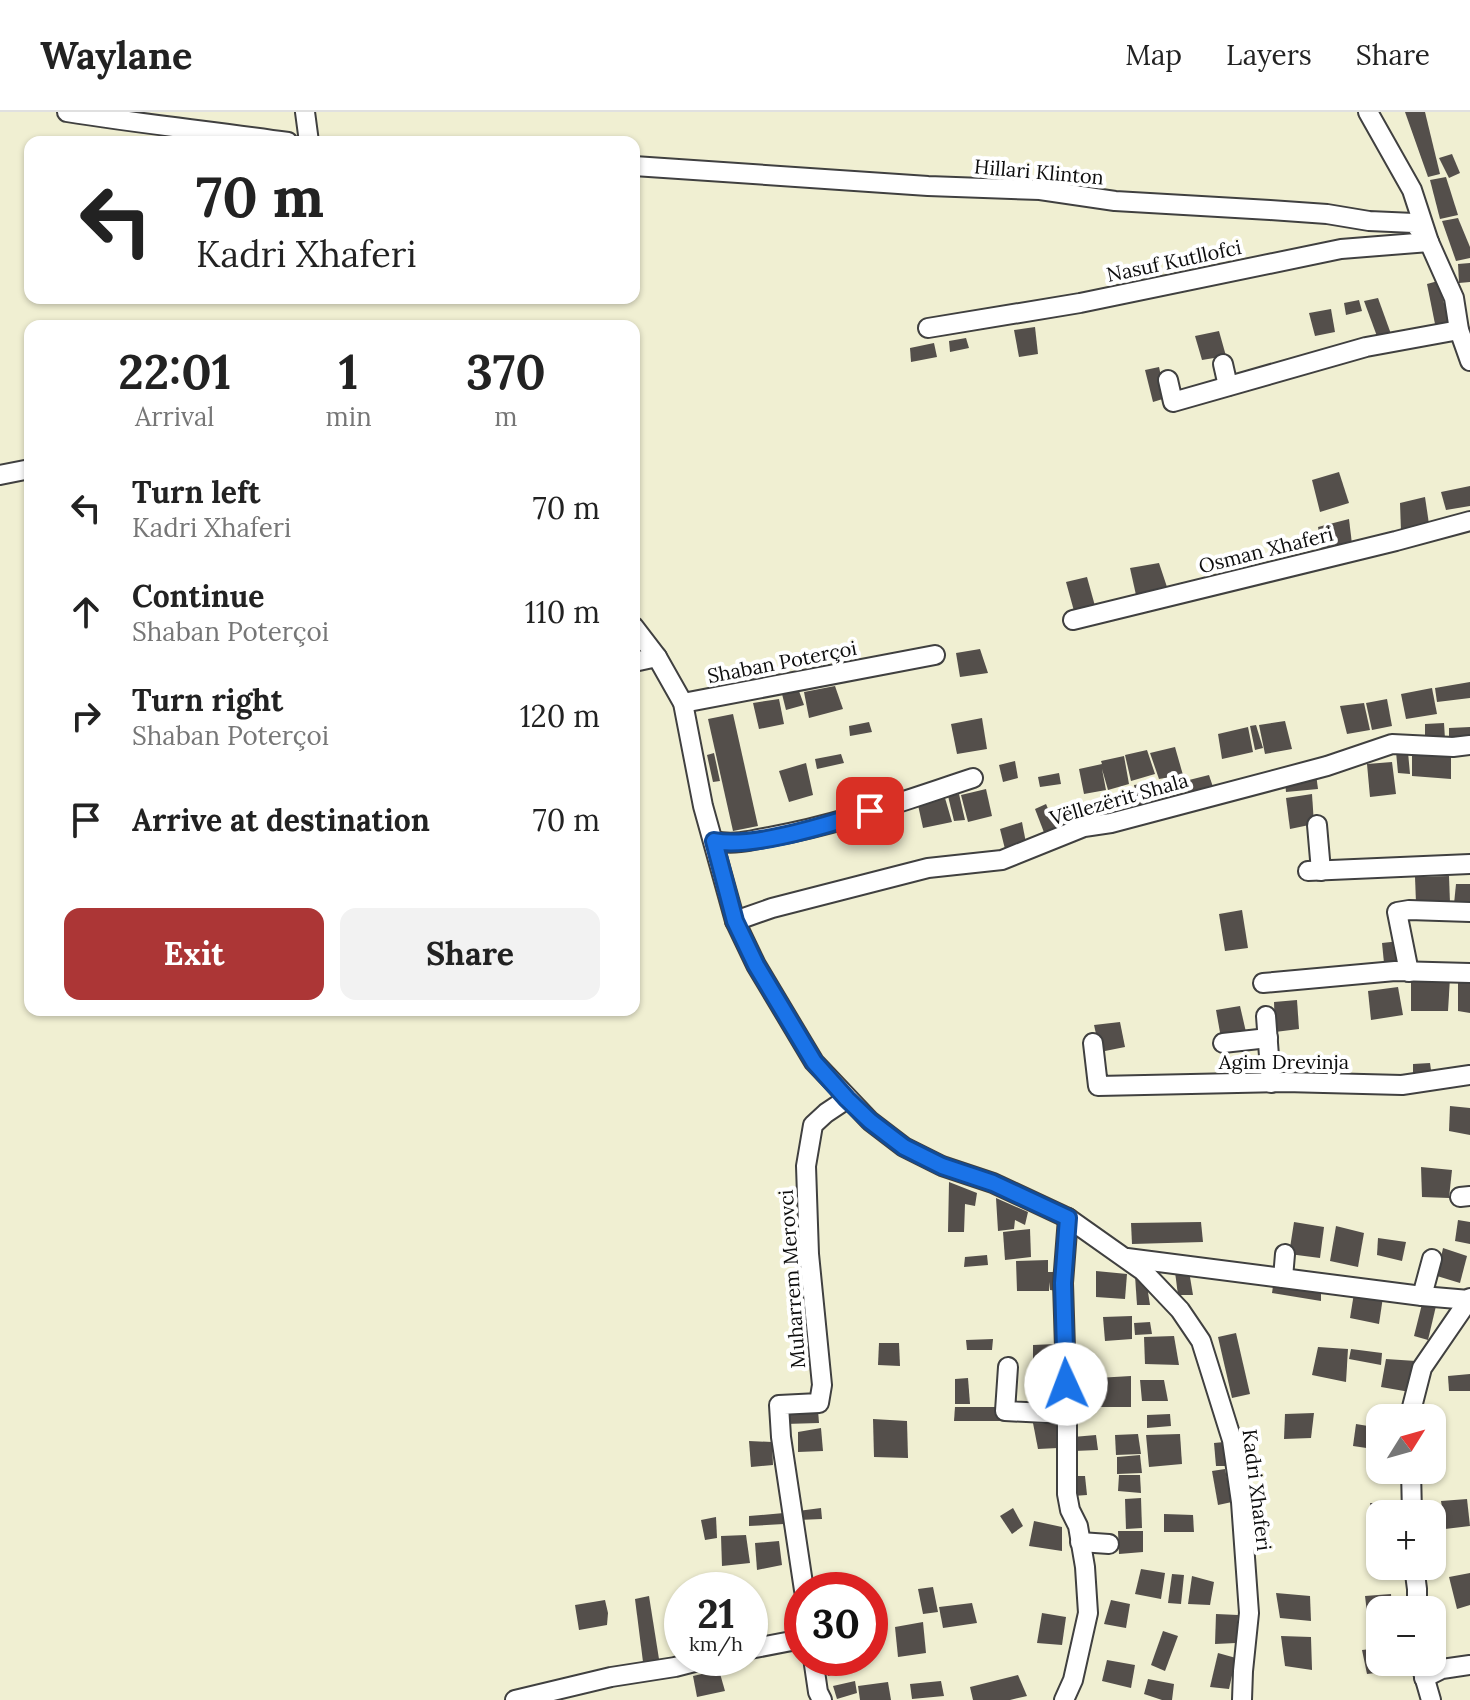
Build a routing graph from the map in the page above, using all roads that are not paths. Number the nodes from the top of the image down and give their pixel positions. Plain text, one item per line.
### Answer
1 (67, 112) edge
2 (305, 112) edge
3 (1368, 112) edge
4 (247, 136) edge
5 (308, 136) edge
6 (640, 166) edge
7 (1429, 242) junction
8 (928, 328) dead end
9 (1459, 330) junction
10 (1470, 361) edge
11 (1223, 364) dead end
12 (1168, 380) dead end
13 (1228, 386) junction
14 (24, 470) edge
15 (0, 475) edge
16 (1470, 521) edge
17 (1073, 620) dead end
18 (640, 635) edge
19 (935, 655) dead end
20 (657, 657) junction
21 (640, 661) edge
22 (683, 703) junction
23 (1470, 745) edge
24 (973, 778) dead end
25 (1317, 825) dead end
26 (714, 841) junction
27 (1470, 864) edge
28 (1470, 912) edge
29 (735, 921) junction
30 (1409, 972) junction
31 (1470, 973) edge
32 (1263, 983) dead end
33 (1266, 1016) dead end
34 (1268, 1038) junction
35 (1093, 1043) dead end
36 (1223, 1043) dead end
37 (1470, 1075) edge
38 (1271, 1083) junction
39 (847, 1099) junction
40 (1068, 1218) junction
41 (1285, 1254) dead end
42 (1124, 1257) junction
43 (1432, 1259) dead end
44 (1283, 1278) junction
45 (1422, 1296) junction
46 (1470, 1299) edge
47 (1008, 1367) dead end
48 (1048, 1377) dead end
49 (1413, 1404) edge
50 (1048, 1413) junction
51 (1067, 1414) junction
52 (1080, 1542) junction
53 (1109, 1544) dead end
54 (801, 1572) edge
55 (1470, 1665) edge
56 (1446, 1668) edge
57 (664, 1669) edge
58 (816, 1676) edge
59 (1424, 1676) edge
60 (515, 1700) edge
61 (822, 1700) edge
62 (1064, 1700) edge
63 (1242, 1700) edge
64 (1431, 1700) edge

1 - 4 street
2 - 5 street
3 - 7 street
6 - 7 street, Hillari Klinton
7 - 8 street, Nasuf Kutllofci
7 - 9 street
9 - 10 street
9 - 13 street
11 - 13 street
12 - 13 street
14 - 15 street
16 - 17 street, Osman Xhaferi
18 - 20 street
19 - 22 street, Shaban Poterçoi
20 - 21 street
20 - 22 street
22 - 26 street
23 - 29 street, Vëllezërit Shala
24 - 26 street
25 - 27 street
26 - 29 street
28 - 30 street
29 - 39 street
30 - 31 street
30 - 32 street
33 - 34 street
34 - 36 street
34 - 38 street
35 - 38 street, Agim Drevinja
37 - 38 street, Agim Drevinja
39 - 40 street, Kadri Xhaferi
39 - 54 street, Muharrem Merovci
40 - 42 street, Kadri Xhaferi
40 - 51 street
41 - 44 street
42 - 44 street
42 - 63 street, Kadri Xhaferi
43 - 45 street
44 - 45 street
45 - 46 street
46 - 49 street
47 - 50 street
48 - 50 street
50 - 51 street
51 - 52 street
52 - 53 street
52 - 62 street
55 - 56 street
57 - 60 street
58 - 61 street
59 - 64 street

